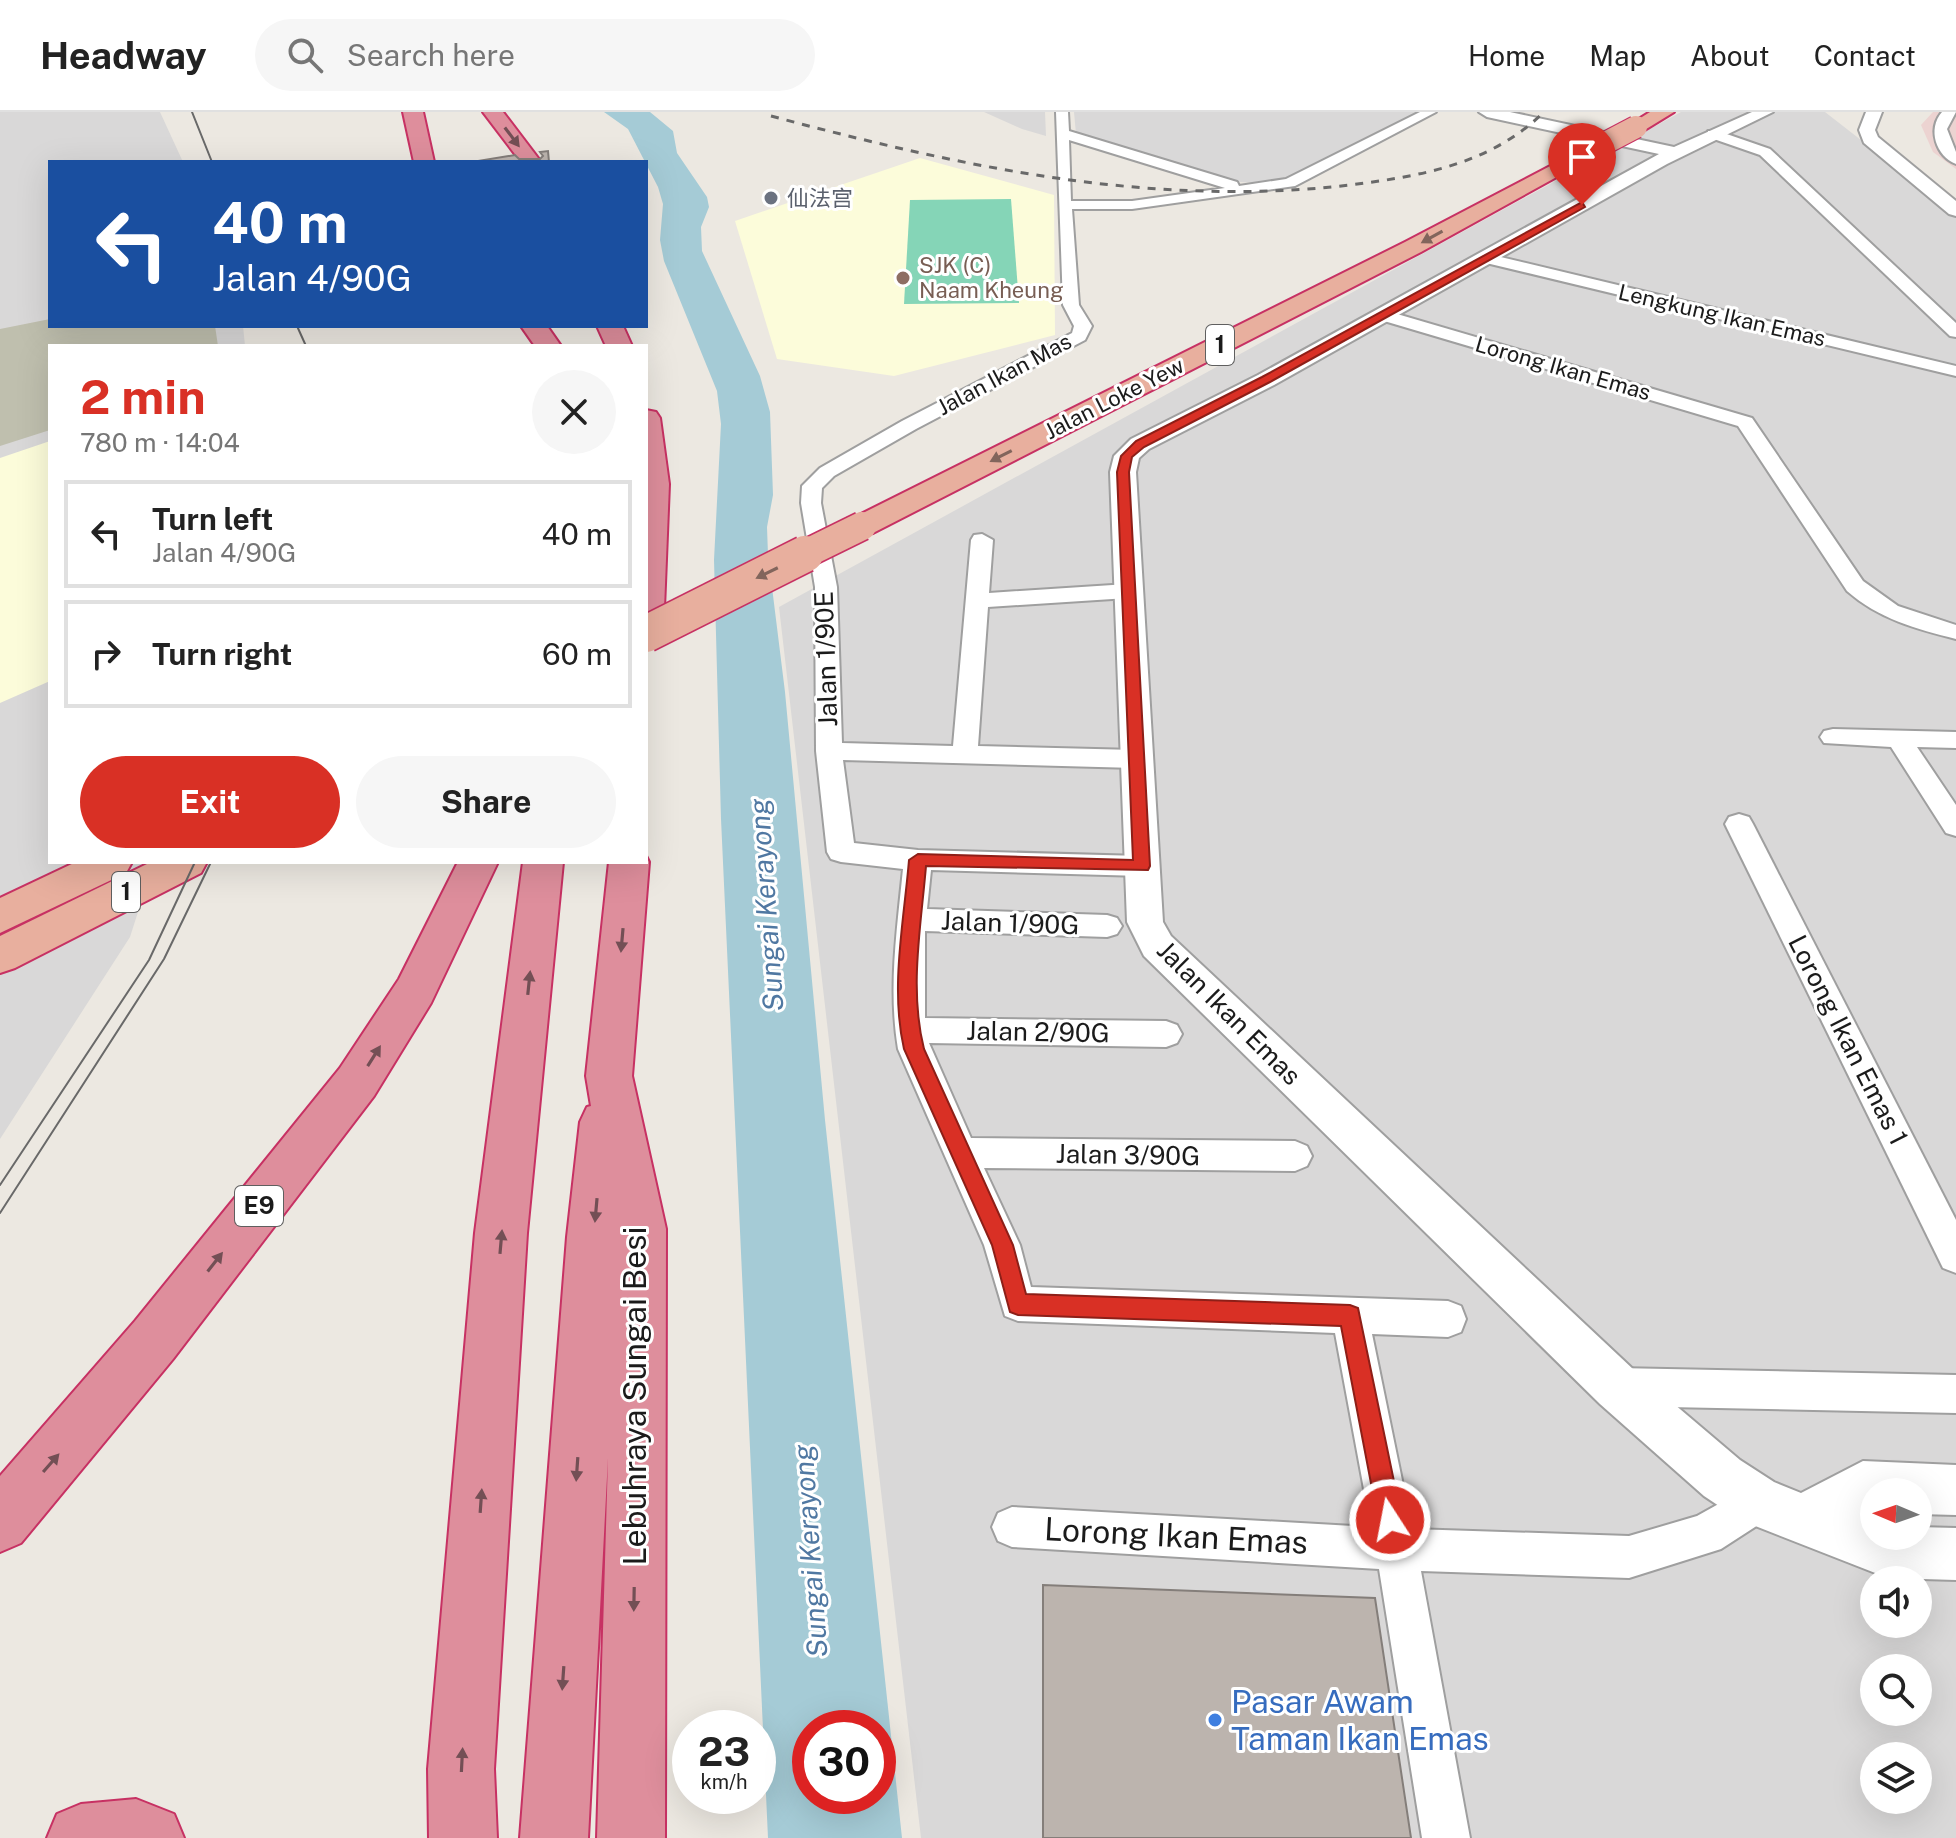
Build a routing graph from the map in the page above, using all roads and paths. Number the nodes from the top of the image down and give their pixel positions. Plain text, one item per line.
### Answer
1 (413, 112) edge
2 (493, 112) edge
3 (1062, 112) edge
4 (1430, 112) edge
5 (1487, 112) edge
6 (1664, 112) edge
7 (1765, 112) edge
8 (1874, 112) edge
9 (1950, 112) edge
10 (1062, 133) junction
11 (1713, 134) junction
12 (1639, 135) edge
13 (1692, 144) junction
14 (1565, 156) junction
15 (424, 160) edge
16 (529, 160) edge
17 (1956, 160) edge
18 (1246, 187) junction
19 (1064, 205) junction
20 (1956, 210) edge
21 (1488, 259) junction
22 (1380, 314) junction
23 (1956, 332) edge
24 (1956, 371) edge
25 (1069, 394) dead end
26 (648, 434) edge
27 (859, 512) junction
28 (982, 540) dead end
29 (821, 574) joint
30 (1128, 591) junction
31 (648, 596) edge
32 (648, 600) edge
33 (977, 601) junction
34 (1956, 632) edge
35 (648, 633) edge
36 (1833, 737) dead end
37 (1898, 738) junction
38 (1956, 740) edge
39 (829, 751) junction
40 (965, 755) junction
41 (1135, 759) junction
42 (1739, 824) dead end
43 (1956, 826) edge
44 (918, 860) junction
45 (183, 864) edge
46 (477, 864) edge
47 (543, 864) edge
48 (629, 864) edge
49 (107, 865) edge
50 (1142, 866) junction
51 (0, 901) edge
52 (0, 917) edge
53 (913, 920) junction
54 (1107, 926) dead end
55 (0, 956) edge
56 (909, 1030) junction
57 (1166, 1034) dead end
58 (609, 1076) junction
59 (960, 1153) junction
60 (1295, 1156) dead end
61 (1956, 1256) edge
62 (1350, 1316) junction
63 (1448, 1319) dead end
64 (1617, 1387) junction
65 (1956, 1394) edge
66 (1956, 1490) edge
67 (1758, 1502) junction
68 (1805, 1519) junction
69 (0, 1522) edge
70 (1012, 1527) dead end
71 (1396, 1549) junction
72 (1956, 1554) edge
73 (81, 1838) edge
74 (150, 1838) edge
75 (463, 1838) edge
76 (554, 1838) edge
77 (631, 1838) edge
78 (1446, 1838) edge

1 - 15 highway
2 -> 16 highway
3 - 10 street, Jalan Ikan Mas
4 - 18 street
5 - 12 street
6 - 12 highway, Jalan Loke Yew / 1
7 - 11 street, Jalan Ikan Emas
8 - 20 street
9 - 17 street
10 - 18 street
10 - 19 street, Jalan Ikan Mas
11 - 13 street, Jalan Ikan Emas
11 - 23 street
12 - 13 street, Jalan Ikan Emas
12 - 13 street
12 - 14 highway, Jalan Loke Yew / 1, bridge
12 - 21 street, Jalan Ikan Emas
14 - 25 highway, Jalan Loke Yew / 1
14 -> 27 highway, Jalan Loke Yew / 1
18 - 19 street
19 - 29 street, Jalan Ikan Mas
21 - 22 street, Jalan Ikan Emas
21 - 24 street, Lengkung Ikan Emas
22 - 30 street, Jalan Ikan Emas
22 - 34 street, Lorong Ikan Emas
26 - 31 highway
27 - 32 highway, Jalan Loke Yew / 1
27 -> 35 highway, Jalan Loke Yew / 1, bridge
28 - 33 street
29 - 39 street, Jalan 1/90E
30 - 33 street
30 - 41 street, Jalan Ikan Emas
33 - 40 street
36 - 37 street
37 - 38 street
37 - 43 street
39 - 40 street, Jalan 1/90E
39 - 44 street
40 - 41 street, Jalan 1/90E
41 - 50 street, Jalan Ikan Emas
42 - 61 street, Lorong Ikan Emas 1
44 - 50 street
44 - 53 street
45 - 55 highway, 1
69 -> 46 highway, E9
75 -> 47 highway
48 -> 58 highway, Lebuhraya Sungai Besi
49 - 51 highway
49 - 52 highway, 1
50 - 64 street, Jalan Ikan Emas
53 - 54 street, Jalan 1/90G
53 - 56 street
56 - 57 street, Jalan 2/90G
56 - 59 street
58 -> 76 highway
58 -> 77 highway, Lebuhraya Sungai Besi
59 - 60 street, Jalan 3/90G
59 - 62 street
62 - 63 street
62 - 71 street
64 - 65 street
64 - 67 street, Jalan Ikan Emas
66 - 68 street
67 - 68 street, Jalan Ikan Emas
67 - 71 street, Lorong Ikan Emas
68 - 72 street, Jalan Ikan Emas
70 - 71 street, Lorong Ikan Emas
71 - 78 street
73 - 74 highway

